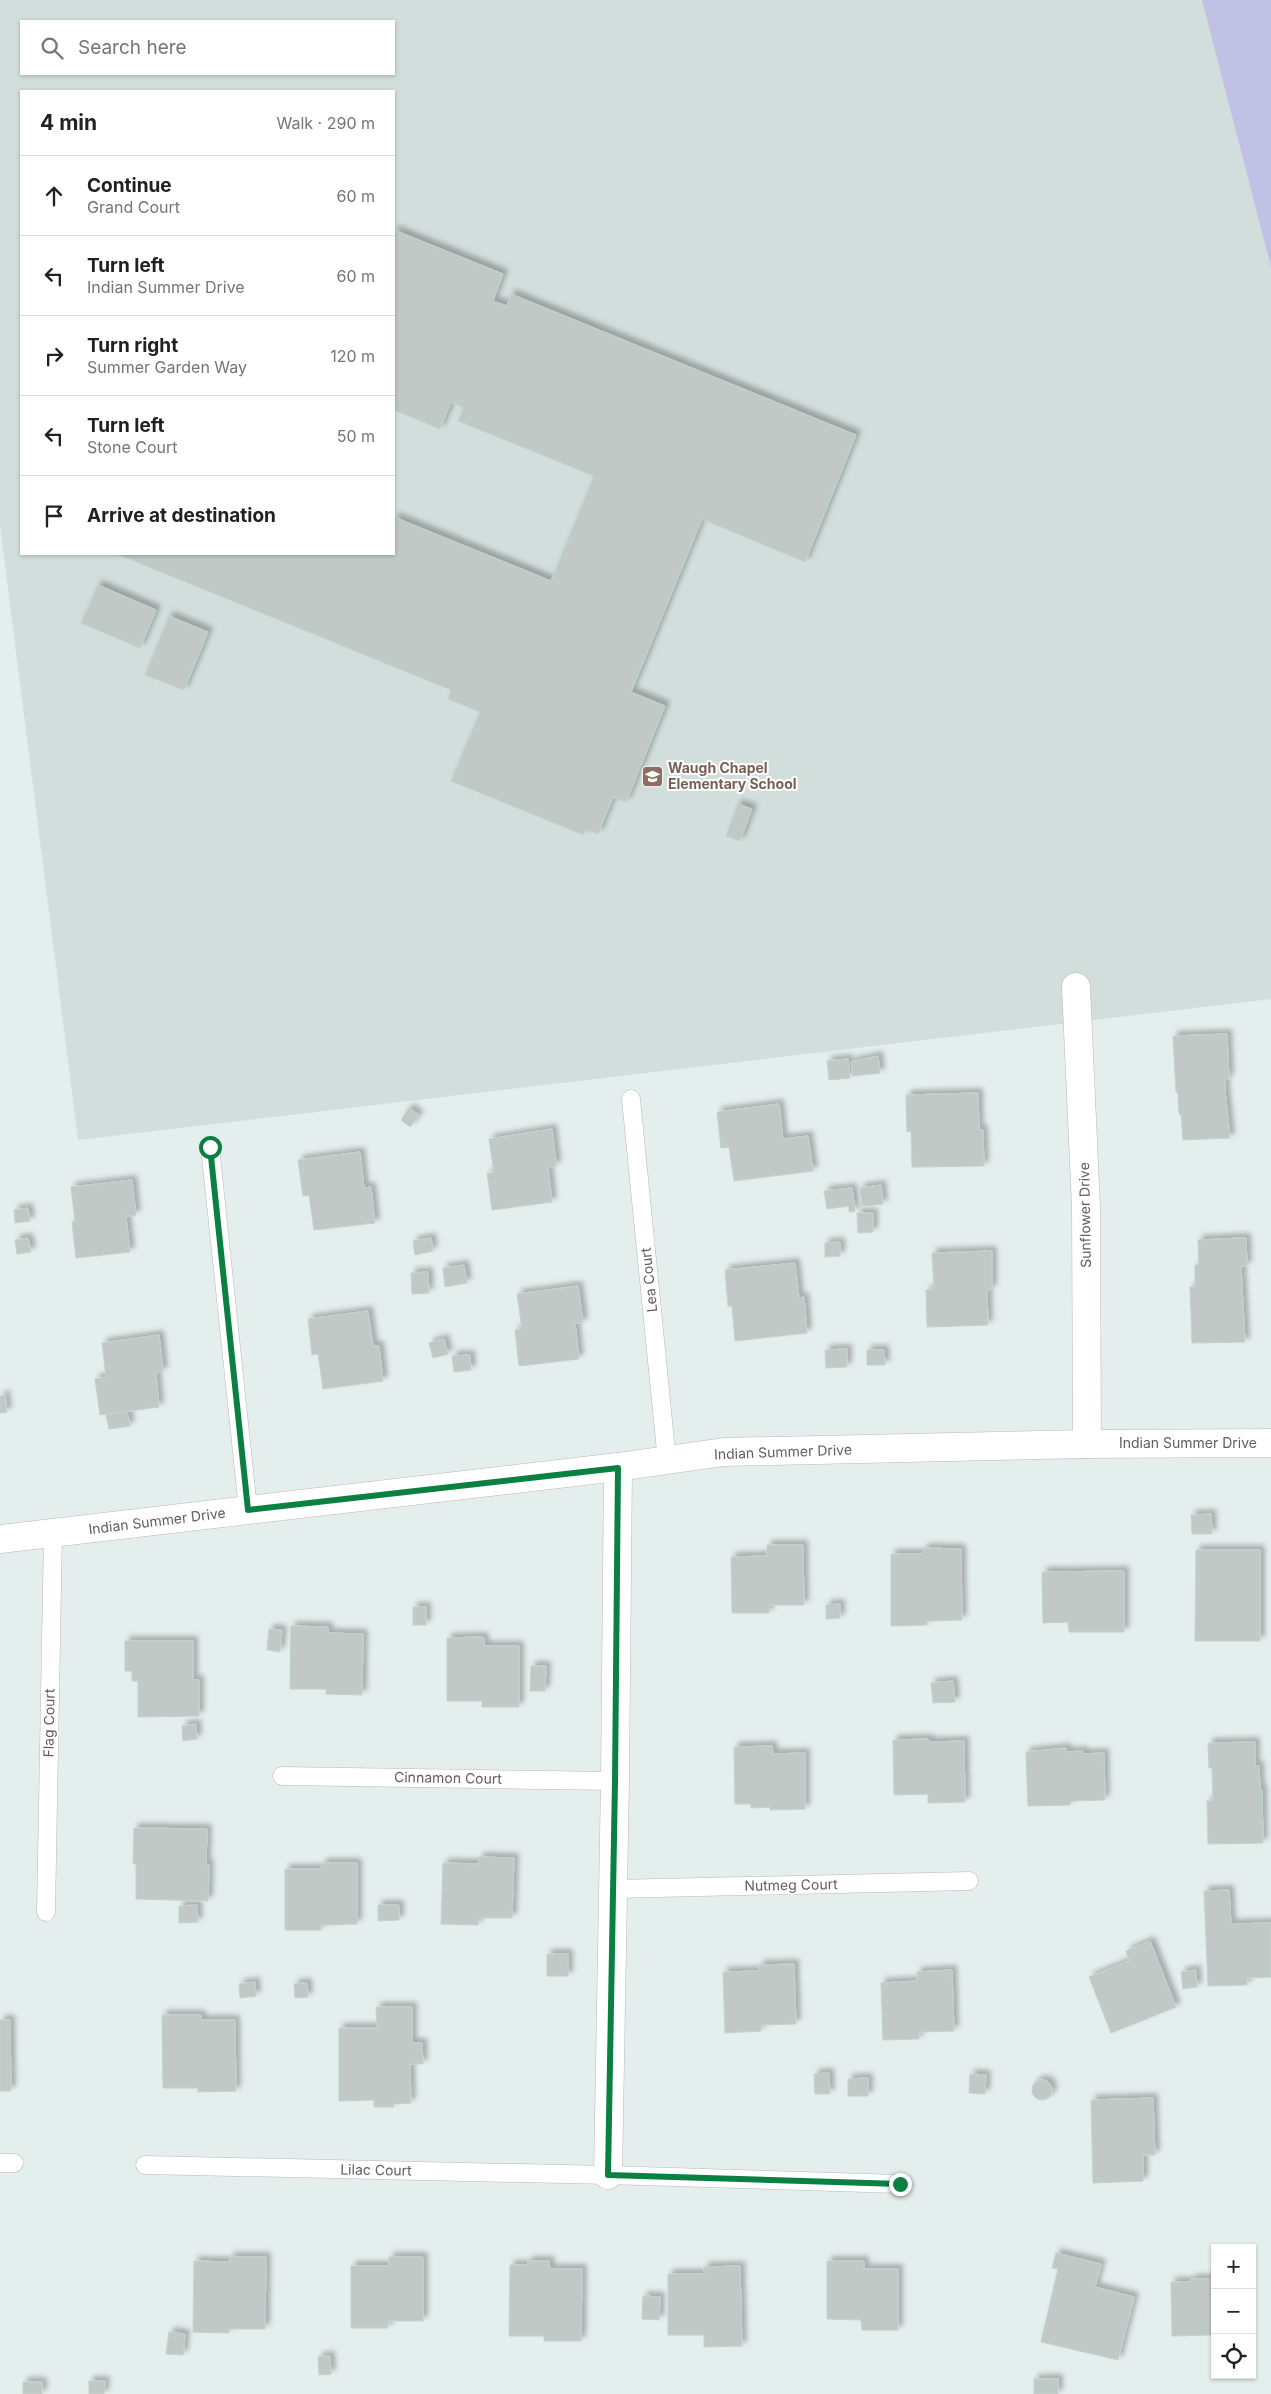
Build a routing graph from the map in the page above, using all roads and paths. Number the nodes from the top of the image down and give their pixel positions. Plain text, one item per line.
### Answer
1 (1076, 987) dead end
2 (631, 1100) dead end
3 (210, 1147) dead end
4 (1271, 1443) edge
5 (1087, 1444) junction
6 (667, 1461) junction
7 (618, 1468) junction
8 (248, 1510) junction
9 (53, 1533) junction
10 (0, 1539) edge
11 (282, 1776) dead end
12 (615, 1781) junction
13 (969, 1882) dead end
14 (614, 1889) junction
15 (46, 1912) dead end
16 (144, 2165) dead end
17 (608, 2175) junction
18 (900, 2184) dead end

1 - 5 street, Sunflower Drive
2 - 6 lane, Lea Court
3 - 8 lane
4 - 5 street, Indian Summer Drive
5 - 6 street, Indian Summer Drive
6 - 7 street, Indian Summer Drive
7 - 8 street, Indian Summer Drive
7 - 12 street
8 - 9 street, Indian Summer Drive
9 - 10 street, Indian Summer Drive
9 - 15 lane, Flag Court
11 - 12 lane, Cinnamon Court
12 - 14 street
13 - 14 lane, Nutmeg Court
14 - 17 street
16 - 17 lane, Lilac Court
17 - 18 lane, Lilac Court

